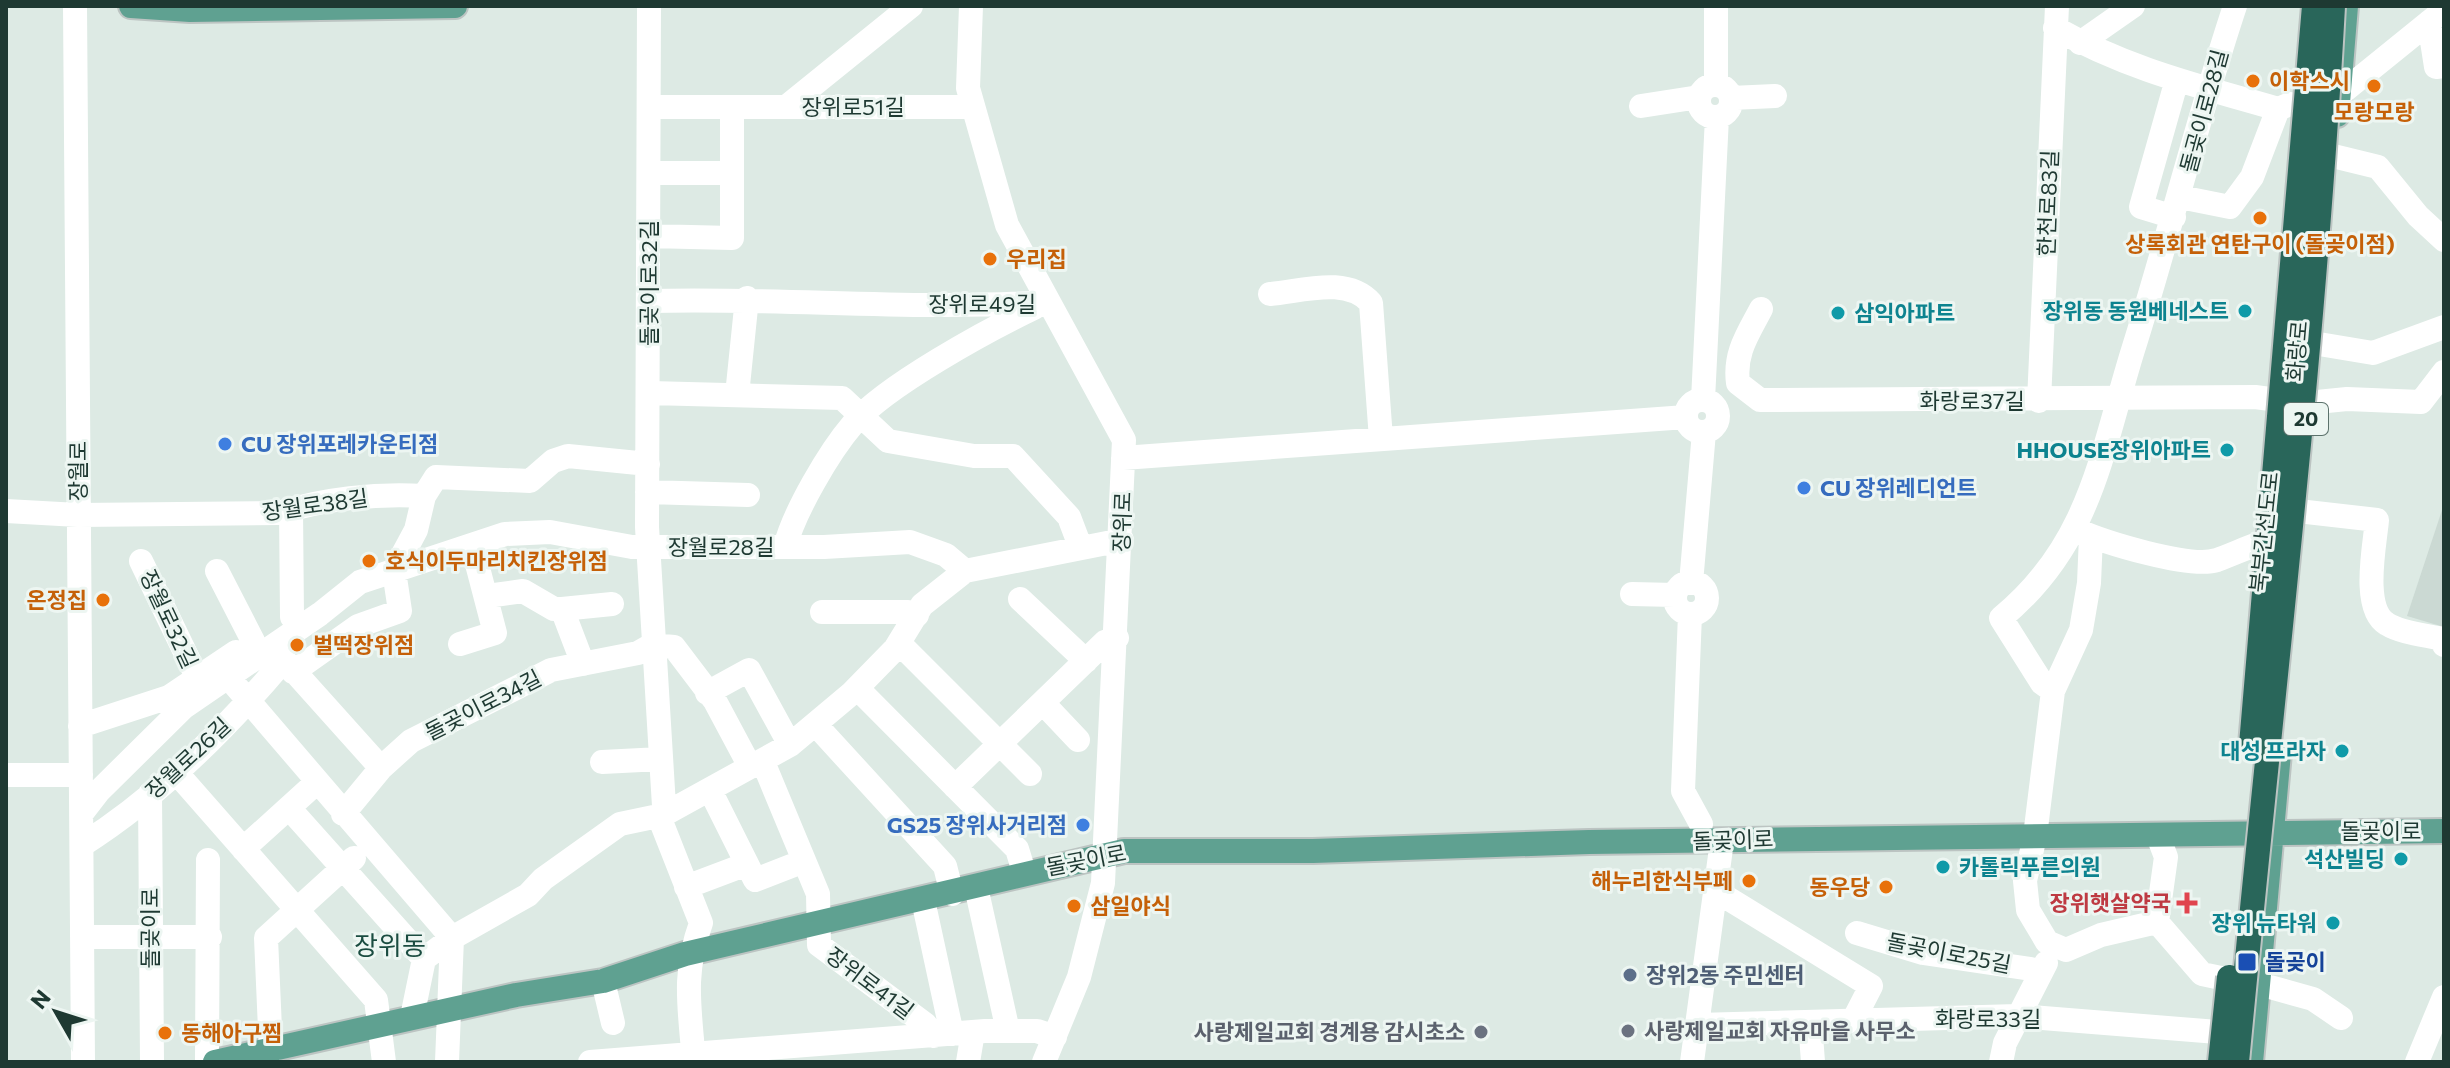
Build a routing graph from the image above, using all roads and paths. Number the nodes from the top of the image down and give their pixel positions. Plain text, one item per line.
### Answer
1 (75, 6) edge
2 (131, 6) edge
3 (455, 6) edge
4 (649, 6) edge
5 (911, 6) edge
6 (971, 6) edge
7 (1716, 6) edge
8 (2133, 6) edge
9 (2235, 6) edge
10 (2314, 6) edge
11 (2320, 6) edge
12 (2333, 6) edge
13 (2346, 6) edge
14 (2436, 16) edge
15 (2056, 17) edge
16 (2080, 43) junction
17 (2444, 66) edge
18 (2176, 83) junction
19 (2207, 90) junction
20 (2329, 94) junction
21 (1775, 96) dead end
22 (1716, 99) junction
23 (1641, 106) dead end
24 (649, 107) junction
25 (732, 107) junction
26 (786, 107) junction
27 (973, 107) junction
28 (2278, 109) junction
29 (2333, 156) junction
30 (649, 173) junction
31 (732, 173) junction
32 (2177, 207) junction
33 (649, 236) junction
34 (2444, 240) edge
35 (1270, 294) dead end
36 (747, 298) junction
37 (648, 301) junction
38 (1047, 302) junction
39 (1761, 309) dead end
40 (2444, 327) edge
41 (2313, 343) junction
42 (2444, 372) edge
43 (650, 393) junction
44 (737, 395) junction
45 (2118, 399) junction
46 (2039, 401) junction
47 (2300, 402) junction
48 (862, 416) junction
49 (1698, 416) junction
50 (1381, 439) junction
51 (1123, 458) junction
52 (648, 464) junction
53 (647, 492) junction
54 (748, 495) dead end
55 (424, 496) junction
56 (291, 509) junction
57 (6, 511) edge
58 (2298, 511) junction
59 (78, 515) junction
60 (2082, 533) junction
61 (2281, 537) junction
62 (1122, 540) junction
63 (472, 545) junction
64 (1080, 546) junction
65 (649, 547) junction
66 (785, 547) junction
67 (141, 561) dead end
68 (217, 571) dead end
69 (394, 571) junction
70 (965, 571) junction
71 (360, 582) junction
72 (1632, 594) dead end
73 (487, 596) junction
74 (1685, 597) junction
75 (1020, 599) dead end
76 (612, 604) dead end
77 (562, 609) junction
78 (822, 612) dead end
79 (917, 615) junction
80 (292, 617) junction
81 (1117, 638) junction
82 (899, 643) junction
83 (460, 644) dead end
84 (652, 645) junction
85 (2444, 645) edge
86 (276, 655) junction
87 (1086, 661) junction
88 (583, 664) junction
89 (197, 677) junction
90 (228, 677) junction
91 (857, 688) junction
92 (2053, 691) junction
93 (707, 693) junction
94 (248, 703) junction
95 (1043, 703) junction
96 (816, 725) junction
97 (80, 726) junction
98 (1078, 740) dead end
99 (1000, 744) junction
100 (790, 745) junction
101 (661, 759) junction
102 (602, 762) dead end
103 (757, 765) junction
104 (381, 768) junction
105 (175, 771) junction
106 (1030, 774) dead end
107 (6, 775) edge
108 (81, 775) junction
109 (316, 783) junction
110 (955, 787) junction
111 (710, 790) junction
112 (150, 794) junction
113 (289, 808) junction
114 (82, 813) junction
115 (343, 814) junction
116 (663, 815) junction
117 (1701, 824) dead end
118 (2444, 831) edge
119 (2261, 832) junction
120 (2035, 836) junction
121 (2158, 836) junction
122 (1722, 841) junction
123 (370, 844) junction
124 (82, 845) junction
125 (243, 849) junction
126 (1105, 854) junction
127 (208, 860) dead end
128 (804, 861) junction
129 (344, 868) junction
130 (751, 872) junction
131 (1024, 872) junction
132 (686, 887) junction
133 (976, 887) junction
134 (1716, 891) junction
135 (2243, 891) junction
136 (2268, 892) junction
137 (952, 894) junction
138 (923, 900) junction
139 (297, 910) junction
140 (2157, 922) junction
141 (818, 925) junction
142 (1857, 933) dead end
143 (82, 937) junction
144 (210, 937) junction
145 (150, 938) junction
146 (452, 938) junction
147 (2054, 946) junction
148 (690, 954) junction
149 (424, 959) junction
150 (2040, 974) junction
151 (603, 981) junction
152 (2247, 983) junction
153 (2443, 1003) edge
154 (452, 1009) junction
155 (2018, 1016) junction
156 (412, 1017) junction
157 (2341, 1018) dead end
158 (1853, 1021) junction
159 (1810, 1022) junction
160 (613, 1023) dead end
161 (381, 1025) junction
162 (1697, 1025) junction
163 (1008, 1031) junction
164 (2230, 1033) junction
165 (953, 1034) junction
166 (1055, 1037) junction
167 (884, 1051) edge
168 (271, 1052) junction
169 (694, 1058) edge
170 (2419, 1061) edge
171 (83, 1062) edge
172 (152, 1062) edge
173 (207, 1062) edge
174 (215, 1062) edge
175 (384, 1062) edge
176 (447, 1062) edge
177 (590, 1062) edge
178 (968, 1062) edge
179 (1044, 1062) edge
180 (1692, 1062) edge
181 (1813, 1062) edge
182 (2001, 1062) edge
183 (2220, 1062) edge
184 (2227, 1062) edge
185 (2237, 1062) edge
186 (2251, 1062) edge

1 - 59 street, 장월로
2 - 3 main road
4 - 24 street, 돌곶이로32길
5 - 26 street
6 - 27 street, 장위로
7 - 22 street
8 - 16 street
9 - 19 street, 돌곶이로28길
10 - 183 highway, 북부간선도로, bridge
11 - 20 main road, 화랑로 / 20
12 - 185 highway, 북부간선도로, bridge
13 - 20 main road, 화랑로 / 20
14 - 17 street
14 - 20 street
15 - 16 street
15 - 46 street, 한천로83길
16 - 18 street
18 - 19 street
18 - 32 street, 돌곶이로28길
19 - 28 street
19 - 32 street, 돌곶이로28길
20 - 28 street
20 - 29 main road, 화랑로 / 20
20 - 47 main road, 화랑로 / 20
21 - 22 street
22 - 23 street
22 - 49 street
24 - 25 street, 장위로51길
24 - 30 street, 돌곶이로32길
25 - 26 street, 장위로51길
25 - 31 street
26 - 27 street, 장위로51길
27 - 38 street, 장위로
28 - 32 street
29 - 34 street
29 - 41 main road, 화랑로 / 20
30 - 31 street
30 - 33 street, 돌곶이로32길
31 - 33 street
32 - 45 street, 돌곶이로28길
33 - 37 street, 돌곶이로32길
35 - 50 street
36 - 37 street, 장위로49길
36 - 38 street, 장위로49길
36 - 44 street
37 - 43 street, 돌곶이로32길
38 - 48 street, 장위로49길
38 - 51 street, 장위로
39 - 46 street, 화랑로37길
40 - 41 street, 화랑로
41 - 47 main road, 화랑로 / 20
42 - 47 street, 화랑로37길
43 - 44 street
43 - 52 street, 돌곶이로32길
44 - 48 street
45 - 46 street, 화랑로37길
45 - 47 street, 화랑로37길
45 - 60 street, 돌곶이로28길
47 - 58 main road, 화랑로 / 20
47 - 61 main road, 화랑로 / 20
48 - 64 street
48 - 66 street, 장위로49길
49 - 50 street
49 - 74 street
50 - 51 street
51 - 62 street, 장위로
52 - 53 street, 돌곶이로32길
52 - 55 street
53 - 54 street
53 - 65 street, 돌곶이로32길
55 - 56 street, 장월로38길
55 - 69 street
56 - 59 street, 장월로38길
56 - 80 street
57 - 59 street, 장월로38길
58 - 85 street
58 - 119 main road, 화랑로 / 20
59 - 97 street, 장월로
60 - 61 street
60 - 92 street, 돌곶이로28길
60 - 92 street, 돌곶이로28길
61 - 119 main road, 화랑로 / 20
62 - 64 street
62 - 81 street, 장위로
63 - 65 street, 장월로28길
63 - 69 street, 장월로28길
63 - 73 street
64 - 70 street
65 - 66 street, 장월로28길
65 - 84 street, 돌곶이로32길
66 - 70 street, 장월로28길
67 - 89 street, 장월로32길
68 - 86 street
69 - 71 street, 장월로28길
69 - 86 street, 장월로26길
70 - 79 street
71 - 80 street, 장월로32길
71 - 86 street, 장월로28길
72 - 74 street
73 - 77 street
73 - 83 street
74 - 117 street
75 - 87 street
76 - 77 street
77 - 88 street
78 - 79 street
79 - 82 street
80 - 86 street, 장월로32길
81 - 87 street
81 - 126 street, 장위로
82 - 91 street
82 - 99 street
84 - 88 street, 돌곶이로34길
84 - 93 street
84 - 101 street, 돌곶이로32길
86 - 89 street, 장월로32길
86 - 90 street, 장월로28길
86 - 94 street, 장월로26길
86 - 104 street
87 - 95 street
88 - 104 street, 돌곶이로34길
89 - 97 street, 장월로32길
90 - 94 street
90 - 114 street, 장월로28길
91 - 96 street
91 - 110 street, 돌곶이로
92 - 120 street, 돌곶이로28길
93 - 100 street
93 - 103 street
94 - 105 street, 장월로26길
94 - 109 street
95 - 98 street
95 - 99 street
96 - 100 street
96 - 137 street
97 - 108 street, 장월로
99 - 106 street
99 - 110 street
100 - 103 street
101 - 102 street
101 - 116 street, 돌곶이로32길
103 - 111 street
103 - 128 street
104 - 115 street, 돌곶이로34길
105 - 112 street, 장월로26길
105 - 125 street
107 - 108 street
108 - 114 street, 장월로
109 - 113 street
109 - 115 street
110 - 131 street, 돌곶이로
111 - 116 street
111 - 130 street
112 - 124 street, 장월로26길
112 - 145 street, 돌곶이로
113 - 125 street
113 - 129 street
114 - 124 street, 장월로
115 - 123 street
116 - 132 street, 돌곶이로32길
116 - 146 street
118 - 119 main road, 돌곶이로
119 - 121 main road, 돌곶이로
119 - 135 main road, 화랑로 / 20
119 - 136 main road, 화랑로 / 20
120 - 121 main road, 돌곶이로
120 - 122 main road, 돌곶이로
120 - 147 street
121 - 140 street
122 - 126 main road, 돌곶이로
122 - 134 street
123 - 129 street
123 - 146 street
124 - 143 street, 장월로
125 - 139 street
126 - 131 main road, 돌곶이로
126 - 166 street, 장위로
127 - 144 street
128 - 130 street
128 - 141 street
129 - 139 street
129 - 149 street
130 - 132 street
131 - 133 main road, 돌곶이로
132 - 148 street, 돌곶이로32길
133 - 137 main road, 돌곶이로
133 - 163 street
134 - 158 street
134 - 162 street
135 - 136 main road
135 - 152 main road, 화랑로 / 20
136 - 152 main road, 화랑로 / 20
137 - 138 main road, 돌곶이로
138 - 141 main road, 돌곶이로
138 - 165 street
139 - 161 street
139 - 168 street
140 - 147 street
140 - 152 street
141 - 148 main road, 돌곶이로
141 - 165 street, 장위로41길
142 - 150 street, 돌곶이로25길
143 - 145 street
143 - 171 street, 장월로
144 - 145 street
144 - 173 street
145 - 172 street, 돌곶이로
146 - 149 street
146 - 154 street
147 - 150 street, 돌곶이로25길
148 - 151 main road, 돌곶이로
148 - 169 street, 돌곶이로32길
149 - 156 street
150 - 155 street, 돌곶이로25길
151 - 154 main road, 돌곶이로
151 - 160 street
152 - 157 street
152 - 164 main road, 화랑로 / 20
152 - 186 main road, 화랑로 / 20
153 - 170 street
154 - 156 main road, 돌곶이로
154 - 176 street
155 - 158 street, 화랑로33길
155 - 164 street, 화랑로33길
155 - 182 street, 돌곶이로25길
156 - 161 main road, 돌곶이로
158 - 159 street, 화랑로33길
159 - 162 street, 화랑로33길
159 - 181 street
161 - 168 main road, 돌곶이로
161 - 175 street
162 - 180 street
163 - 165 street, 장위로41길
163 - 166 street, 장위로41길
164 - 184 main road, 화랑로 / 20
165 - 167 street, 장위로41길
165 - 178 street
166 - 179 street, 장위로
167 - 169 street, 장위로41길
168 - 174 main road, 돌곶이로
169 - 177 street, 장위로41길

